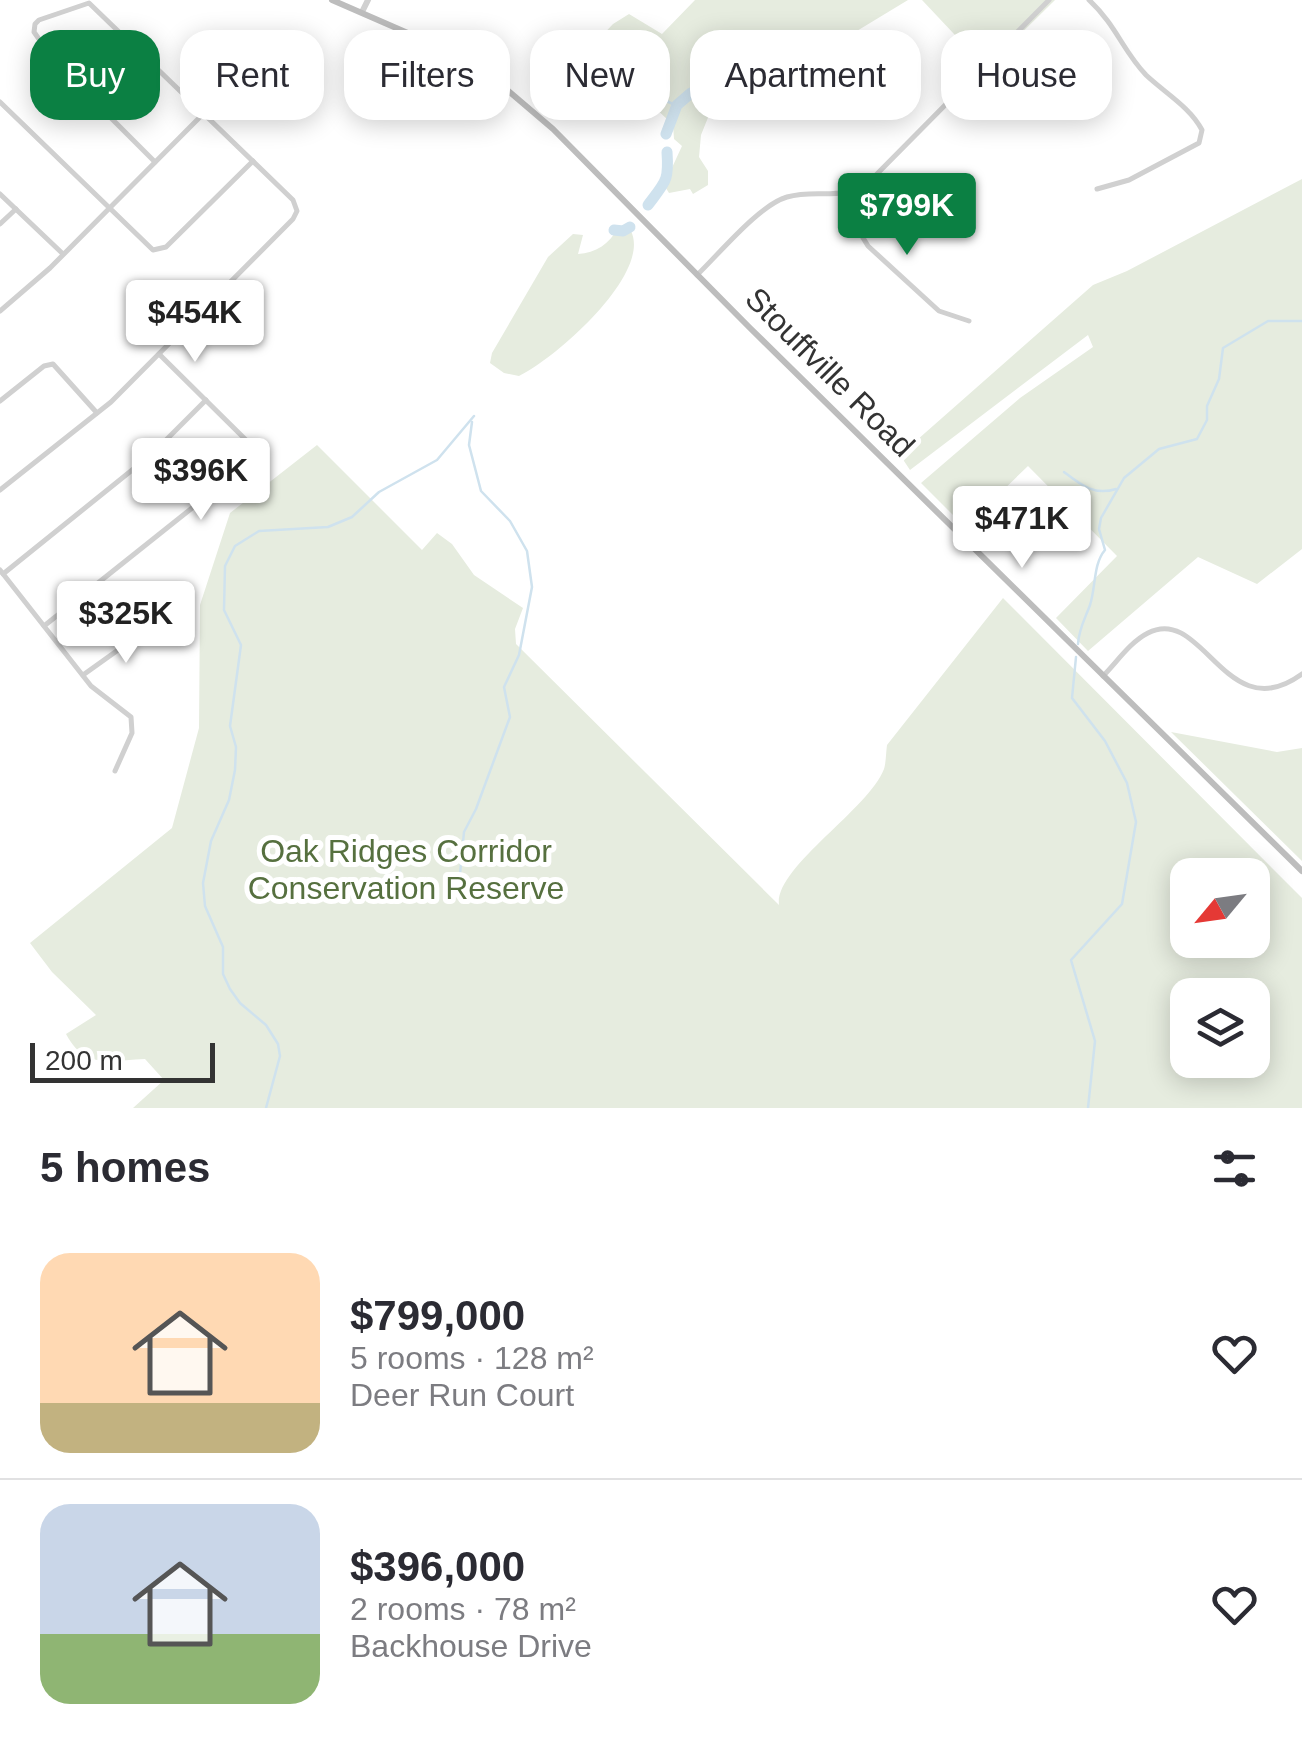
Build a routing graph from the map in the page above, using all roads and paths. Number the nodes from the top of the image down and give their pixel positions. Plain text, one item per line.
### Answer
1 (332, 0) edge
2 (368, 0) edge
3 (1049, 0) edge
4 (1089, 0) edge
5 (362, 12) junction
6 (180, 90) edge
7 (0, 102) edge
8 (197, 120) edge
9 (211, 120) edge
10 (253, 161) junction
11 (154, 162) junction
12 (1097, 190) dead end
13 (0, 194) edge
14 (847, 194) junction
15 (109, 208) junction
16 (16, 209) junction
17 (0, 224) edge
18 (62, 254) junction
19 (698, 275) junction
20 (0, 311) edge
21 (970, 321) dead end
22 (160, 354) junction
23 (0, 400) edge
24 (206, 400) junction
25 (97, 413) junction
26 (0, 490) edge
27 (2, 572) edge
28 (44, 626) junction
29 (161, 630) dead end
30 (1302, 674) edge
31 (83, 675) junction
32 (1103, 676) junction
33 (115, 770) dead end
34 (1302, 871) edge

1 - 5 main road, Stouffville Road
2 - 5 street
3 - 14 street
4 - 12 street
5 - 19 main road, Stouffville Road
6 - 11 street
7 - 15 street
8 - 11 street
9 - 10 street
10 - 15 street
10 - 22 street
11 - 15 street
13 - 16 street
14 - 19 street
14 - 21 street
15 - 18 street
16 - 17 street
16 - 18 street
18 - 20 street
19 - 32 main road, Stouffville Road
22 - 24 street
22 - 25 street
23 - 25 street
24 - 27 street
24 - 28 street
25 - 26 street
27 - 28 street
28 - 31 street
29 - 31 street
30 - 32 street
31 - 33 street
32 - 34 main road, Stouffville Road

